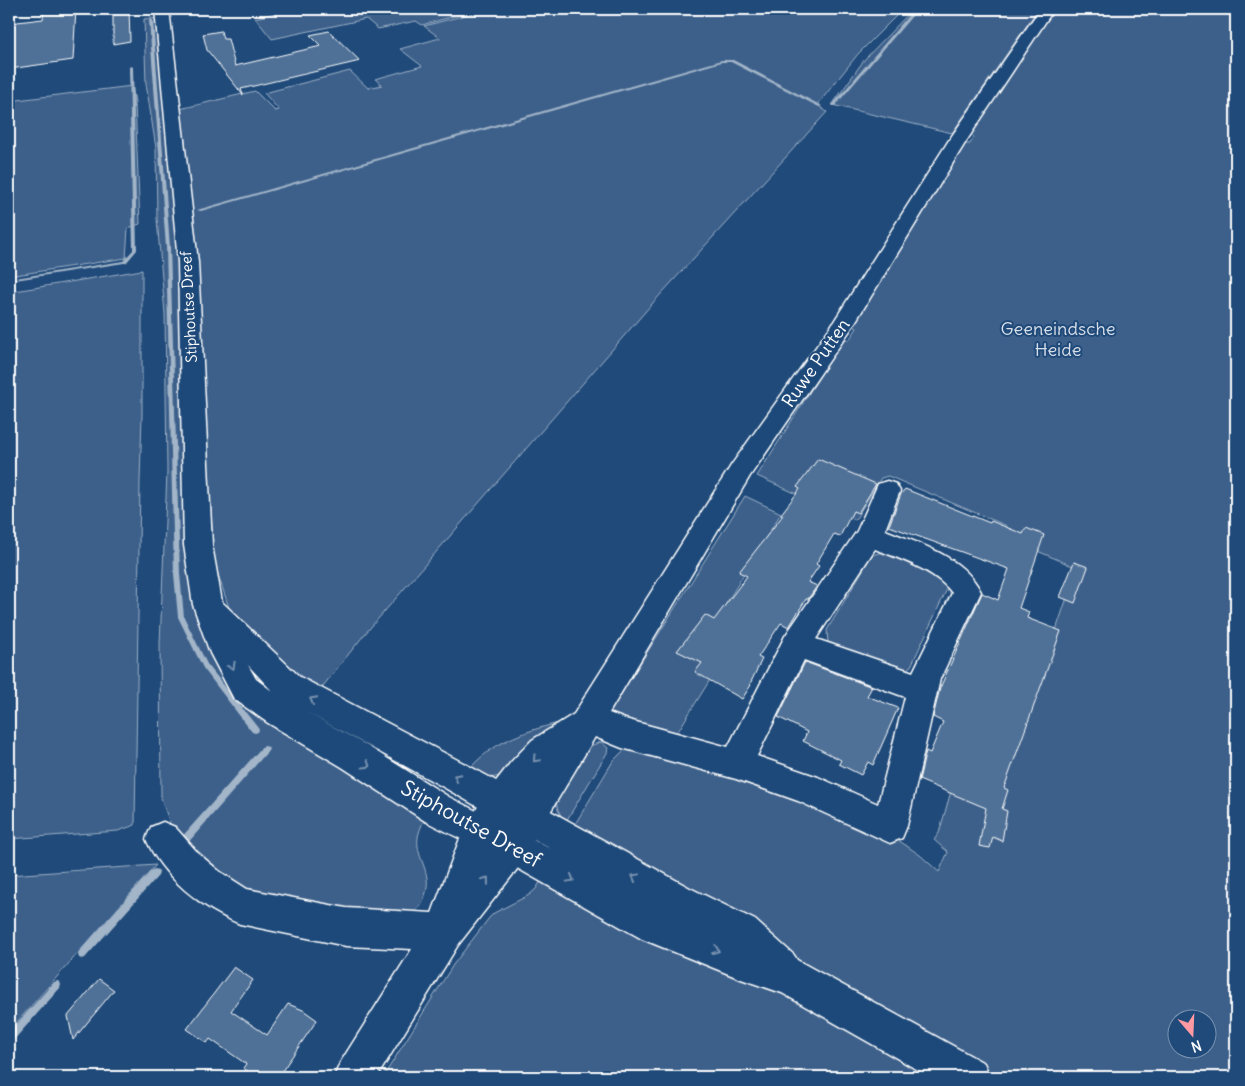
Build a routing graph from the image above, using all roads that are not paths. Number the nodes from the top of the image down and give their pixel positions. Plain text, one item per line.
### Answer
1 (162, 9) edge
2 (1047, 9) edge
3 (887, 491) dead end
4 (870, 535) junction
5 (796, 645) junction
6 (922, 689) junction
7 (588, 719) junction
8 (736, 764) junction
9 (506, 824) junction
10 (163, 839) dead end
11 (445, 932) junction
12 (354, 1077) edge
13 (970, 1077) edge

1 - 9 street, Stiphoutse Dreef
2 - 7 street, Ruwe Putten
3 - 4 street
4 - 5 street
4 - 6 street
5 - 6 street
5 - 8 street
6 - 8 street
7 - 8 street
7 - 9 street, Ruwe Putten
9 - 11 street, Ruwe Putten
9 - 13 street, Stiphoutse Dreef
10 - 11 street
11 - 12 street, Ruwe Putten

